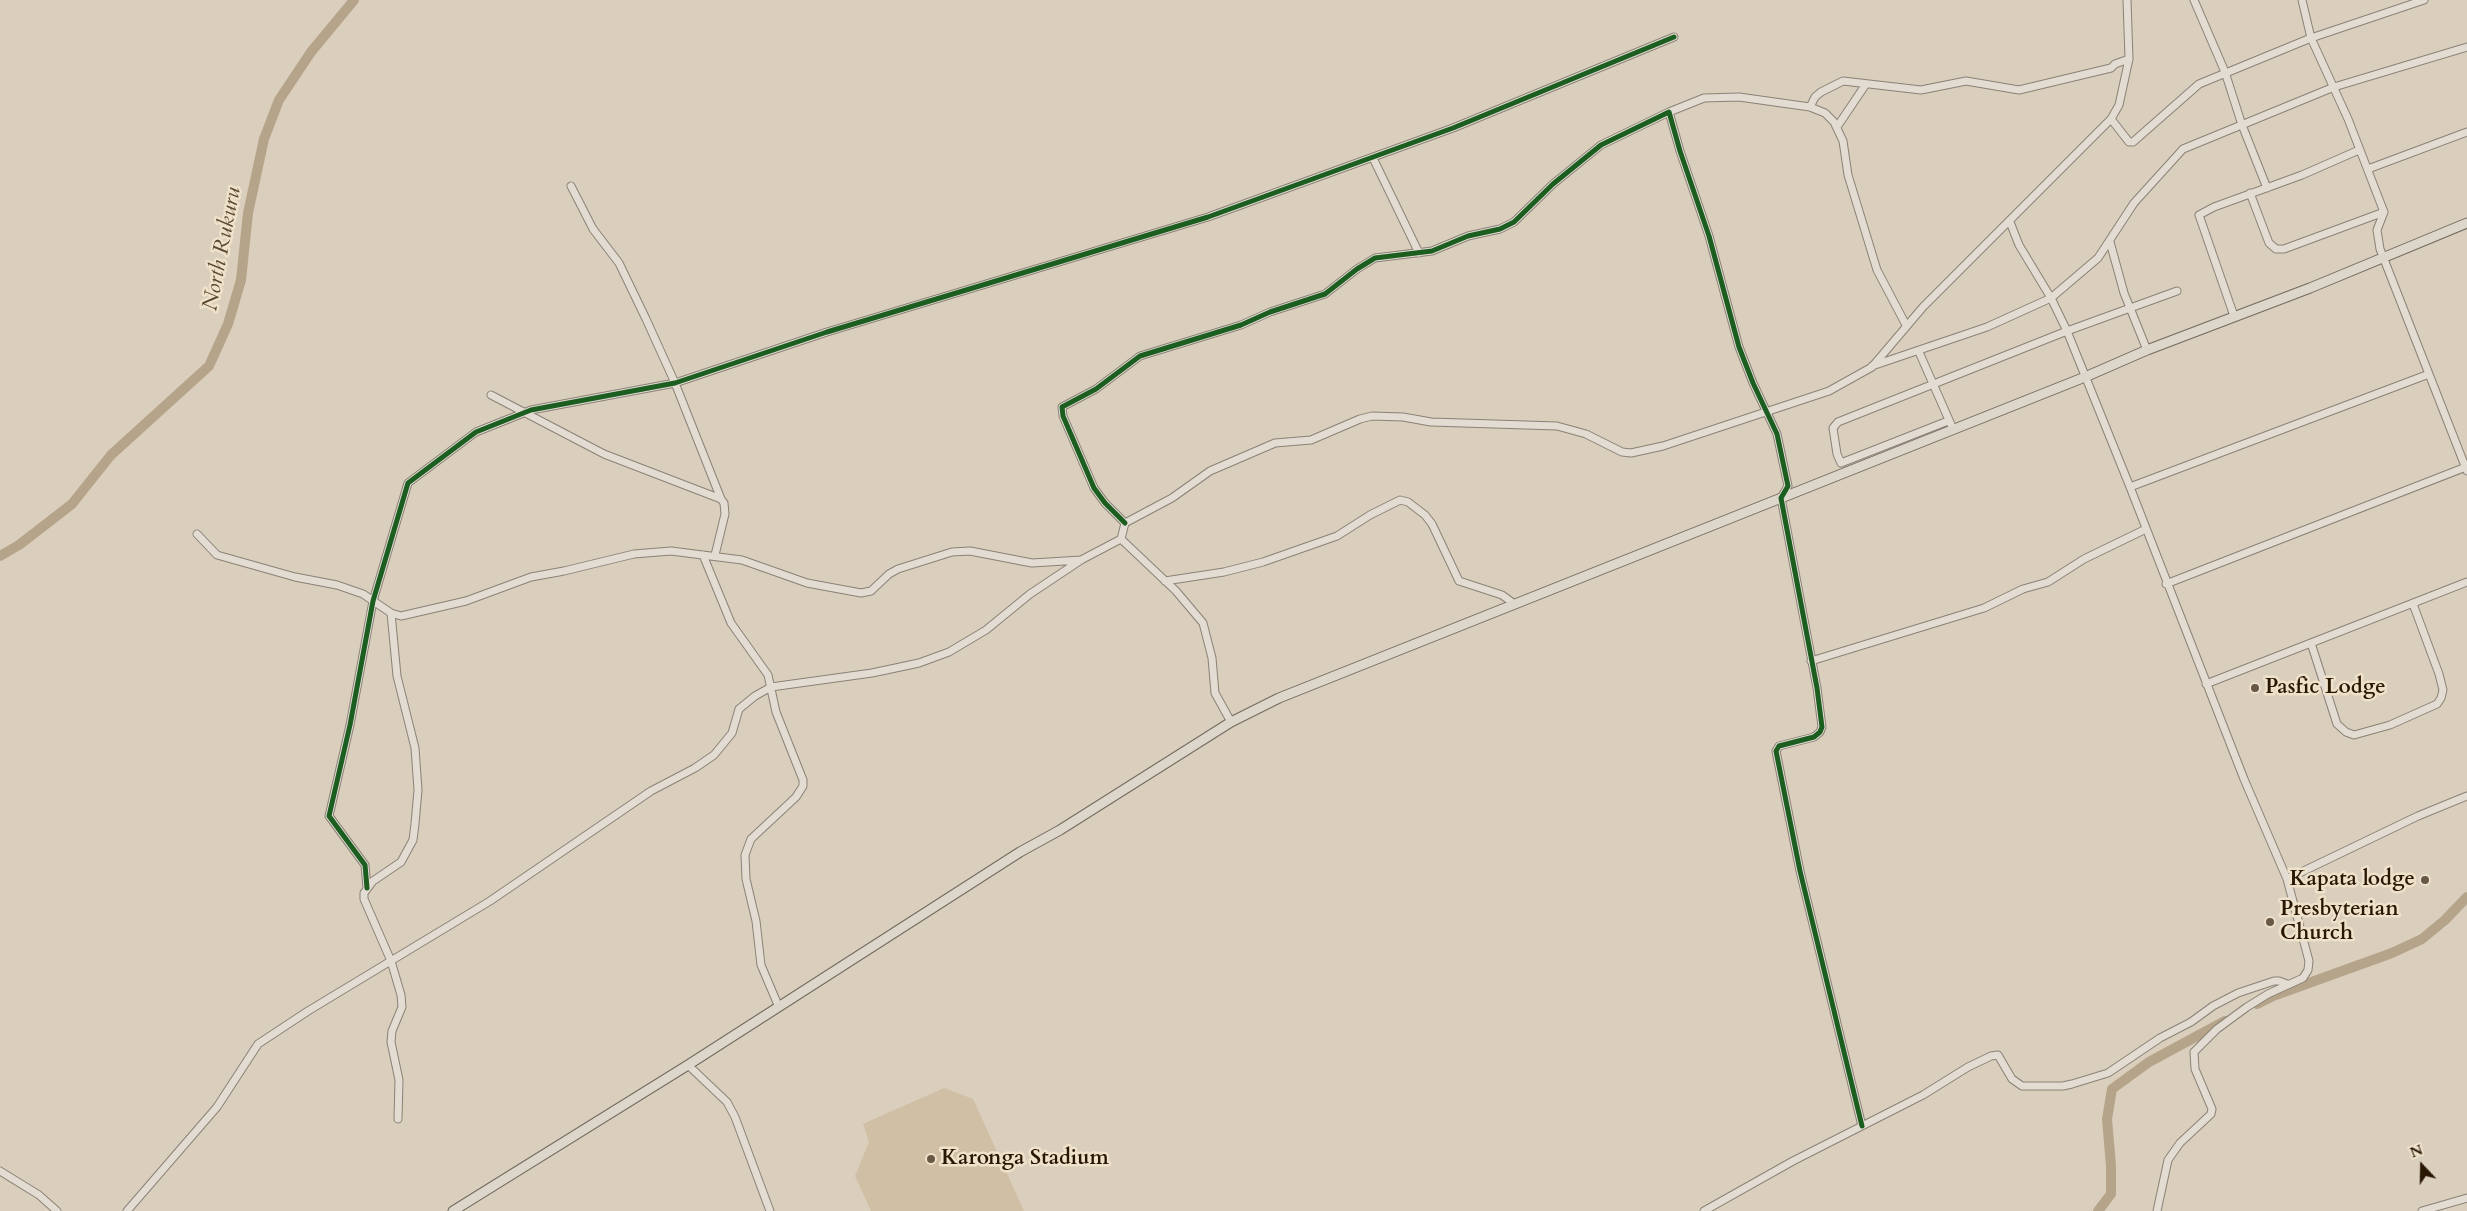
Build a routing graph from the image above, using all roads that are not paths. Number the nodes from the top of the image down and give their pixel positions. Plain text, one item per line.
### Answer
1 (2127, 0) edge
2 (2194, 0) edge
3 (2302, 0) edge
4 (2424, 0) edge
5 (1674, 37) dead end
6 (2311, 38) junction
7 (2467, 47) edge
8 (2129, 59) junction
9 (2226, 72) junction
10 (1866, 84) junction
11 (2334, 87) junction
12 (1810, 107) junction
13 (1669, 112) junction
14 (2111, 119) junction
15 (2242, 125) junction
16 (1837, 127) junction
17 (2467, 132) edge
18 (2359, 150) junction
19 (1373, 158) junction
20 (2368, 169) junction
21 (571, 186) dead end
22 (2267, 188) junction
23 (2250, 193) junction
24 (2384, 212) junction
25 (2010, 222) junction
26 (2467, 223) edge
27 (2110, 242) junction
28 (1419, 253) junction
29 (2382, 257) junction
30 (2177, 291) dead end
31 (2051, 298) junction
32 (2131, 306) junction
33 (2234, 316) junction
34 (1906, 325) junction
35 (2067, 331) junction
36 (2147, 350) junction
37 (1919, 352) junction
38 (1872, 367) junction
39 (2429, 374) junction
40 (2084, 377) junction
41 (675, 383) junction
42 (1932, 386) junction
43 (491, 395) dead end
44 (1768, 411) junction
45 (524, 413) junction
46 (1948, 421) junction
47 (1952, 429) junction
48 (2466, 469) edge
49 (2130, 487) junction
50 (1781, 498) junction
51 (721, 499) junction
52 (1125, 523) junction
53 (2146, 530) junction
54 (197, 534) dead end
55 (1121, 539) junction
56 (703, 555) junction
57 (715, 556) junction
58 (1081, 560) junction
59 (1165, 581) junction
60 (2467, 582) edge
61 (2166, 584) junction
62 (373, 601) junction
63 (1513, 603) junction
64 (2413, 604) junction
65 (391, 613) junction
66 (2311, 643) junction
67 (1812, 661) junction
68 (2206, 684) junction
69 (771, 687) junction
70 (1231, 722) junction
71 (2467, 796) edge
72 (2287, 879) junction
73 (367, 888) junction
74 (391, 962) junction
75 (2287, 984) junction
76 (778, 1006) junction
77 (688, 1065) junction
78 (398, 1119) dead end
79 (1862, 1126) junction
80 (0, 1171) edge
81 (2467, 1198) edge
82 (56, 1211) edge
83 (127, 1211) edge
84 (453, 1211) edge
85 (770, 1211) edge
86 (1704, 1211) edge
87 (2157, 1211) edge
88 (2422, 1211) edge

1 - 8 street
2 - 9 street
3 - 6 street
4 - 6 street
5 - 19 street
6 - 9 street
6 - 11 street
7 - 11 street
8 - 10 street
8 - 14 street
9 - 14 street
9 - 15 street
10 - 12 street
10 - 16 street
11 - 15 street
11 - 18 street
12 - 13 street
12 - 16 street
13 - 28 street
13 - 44 street
14 - 25 street
15 - 22 street
15 - 27 street
16 - 34 street
17 - 20 street
18 - 20 street
18 - 22 street
19 - 28 street
19 - 41 street
20 - 24 street
21 - 41 street
22 - 23 street
23 - 24 street
23 - 33 street
24 - 29 street
25 - 31 street
25 - 34 street
26 - 29 main road
27 - 31 street
27 - 32 street
28 - 52 street
29 - 33 main road
29 - 39 street
30 - 32 street
31 - 35 street
31 - 37 street
32 - 35 street
32 - 36 street
33 - 36 main road
34 - 38 street
35 - 40 street
35 - 42 street
36 - 40 main road
37 - 38 street
37 - 42 street
38 - 44 street
39 - 48 street
39 - 49 street
40 - 47 main road
40 - 49 street
41 - 45 street
41 - 51 street
42 - 46 street
42 - 46 street
43 - 45 street
44 - 50 street
44 - 52 street
45 - 51 street
45 - 62 street
46 - 47 street
47 - 50 main road
48 - 61 street
49 - 53 street
50 - 63 main road
50 - 67 street
51 - 57 street
52 - 55 street
53 - 61 street
53 - 67 street
54 - 62 street
55 - 58 street
55 - 59 street
56 - 57 street
56 - 65 street
56 - 69 street
57 - 58 street
58 - 69 street
59 - 63 street
59 - 70 street
60 - 64 street
61 - 68 street
62 - 65 street
62 - 73 street
63 - 70 main road
64 - 66 street
64 - 66 street
65 - 73 street
66 - 68 street
67 - 79 street
68 - 72 street
69 - 74 street
69 - 76 street
70 - 76 main road
71 - 72 street
72 - 75 street
73 - 74 street
74 - 78 street
74 - 83 street
75 - 79 street
75 - 87 street
76 - 77 main road
77 - 84 main road
77 - 85 street
79 - 86 street
80 - 82 street
81 - 88 street

